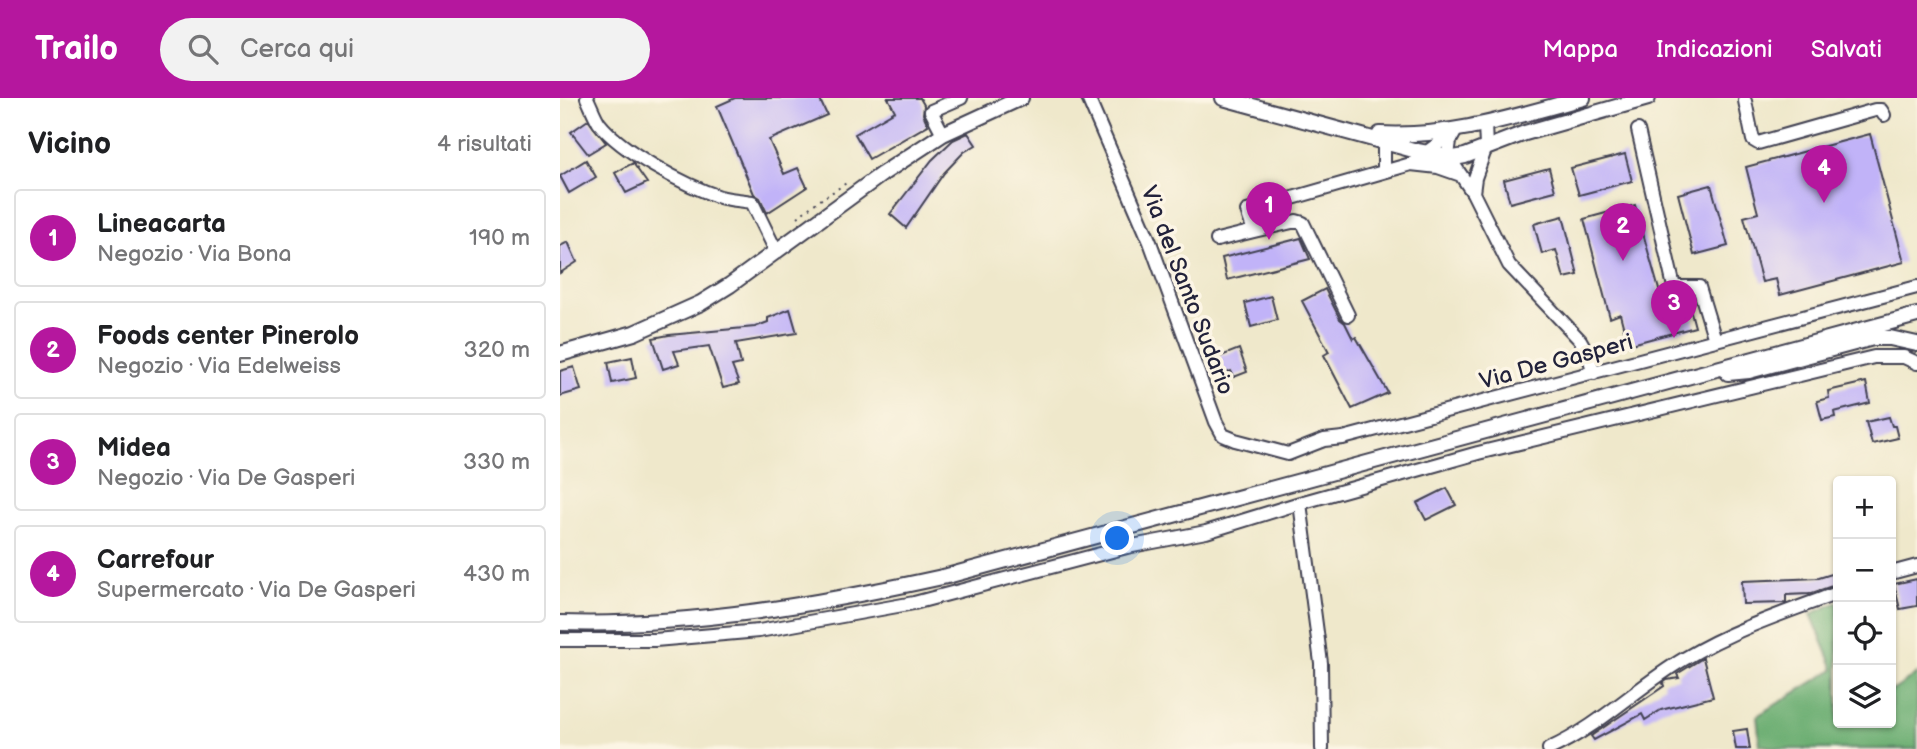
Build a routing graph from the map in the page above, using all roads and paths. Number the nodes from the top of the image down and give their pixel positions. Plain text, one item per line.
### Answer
1 (587, 98) edge
2 (961, 98) edge
3 (1021, 98) edge
4 (1088, 98) edge
5 (1223, 98) edge
6 (1583, 98) edge
7 (1648, 98) edge
8 (1560, 101) edge
9 (1745, 101) dead end
10 (1884, 115) dead end
11 (1485, 124) junction
12 (1638, 130) dead end
13 (1455, 131) junction
14 (1354, 132) junction
15 (943, 134) junction
16 (1384, 141) junction
17 (1486, 147) junction
18 (1428, 153) junction
19 (1448, 156) junction
20 (1411, 164) junction
21 (1384, 171) junction
22 (1461, 175) junction
23 (856, 177) dead end
24 (1474, 193) junction
25 (798, 218) dead end
26 (1254, 230) junction
27 (1217, 240) dead end
28 (776, 251) junction
29 (1917, 287) edge
30 (1348, 315) dead end
31 (1917, 315) edge
32 (1715, 340) junction
33 (1917, 344) edge
34 (560, 354) edge
35 (1917, 363) edge
36 (1594, 373) junction
37 (1688, 377) junction
38 (1288, 454) joint
39 (1300, 503) junction
40 (1917, 566) edge
41 (1896, 572) edge
42 (1833, 595) edge
43 (560, 623) edge
44 (560, 640) edge
45 (1322, 749) edge
46 (1549, 749) edge

1 - 28 street
2 - 15 street
3 - 15 main road
4 - 38 street, Via del Santo Sudario
5 - 14 main road
6 - 8 main road
7 - 17 main road
8 - 11 main road
9 - 10 street
11 - 13 main road
11 - 17 street
12 - 32 street
13 - 14 main road
13 - 18 street
13 - 19 street
14 - 16 main road
15 - 28 main road
16 - 18 main road
16 - 21 street
17 - 19 main road
17 - 24 street
18 - 19 main road
18 - 20 street
19 - 22 street
20 - 21 street
20 - 22 street
21 - 26 street
22 - 24 street
23 - 25 path
24 - 36 street
26 - 27 street
26 - 30 street
28 - 34 main road
29 - 32 street, Via De Gasperi
31 - 37 main road
32 - 36 street, Via De Gasperi
33 - 37 main road
35 - 39 street
36 - 38 street, Via De Gasperi
37 - 43 main road
39 - 44 street
39 - 45 street
40 - 41 street
42 - 46 street

